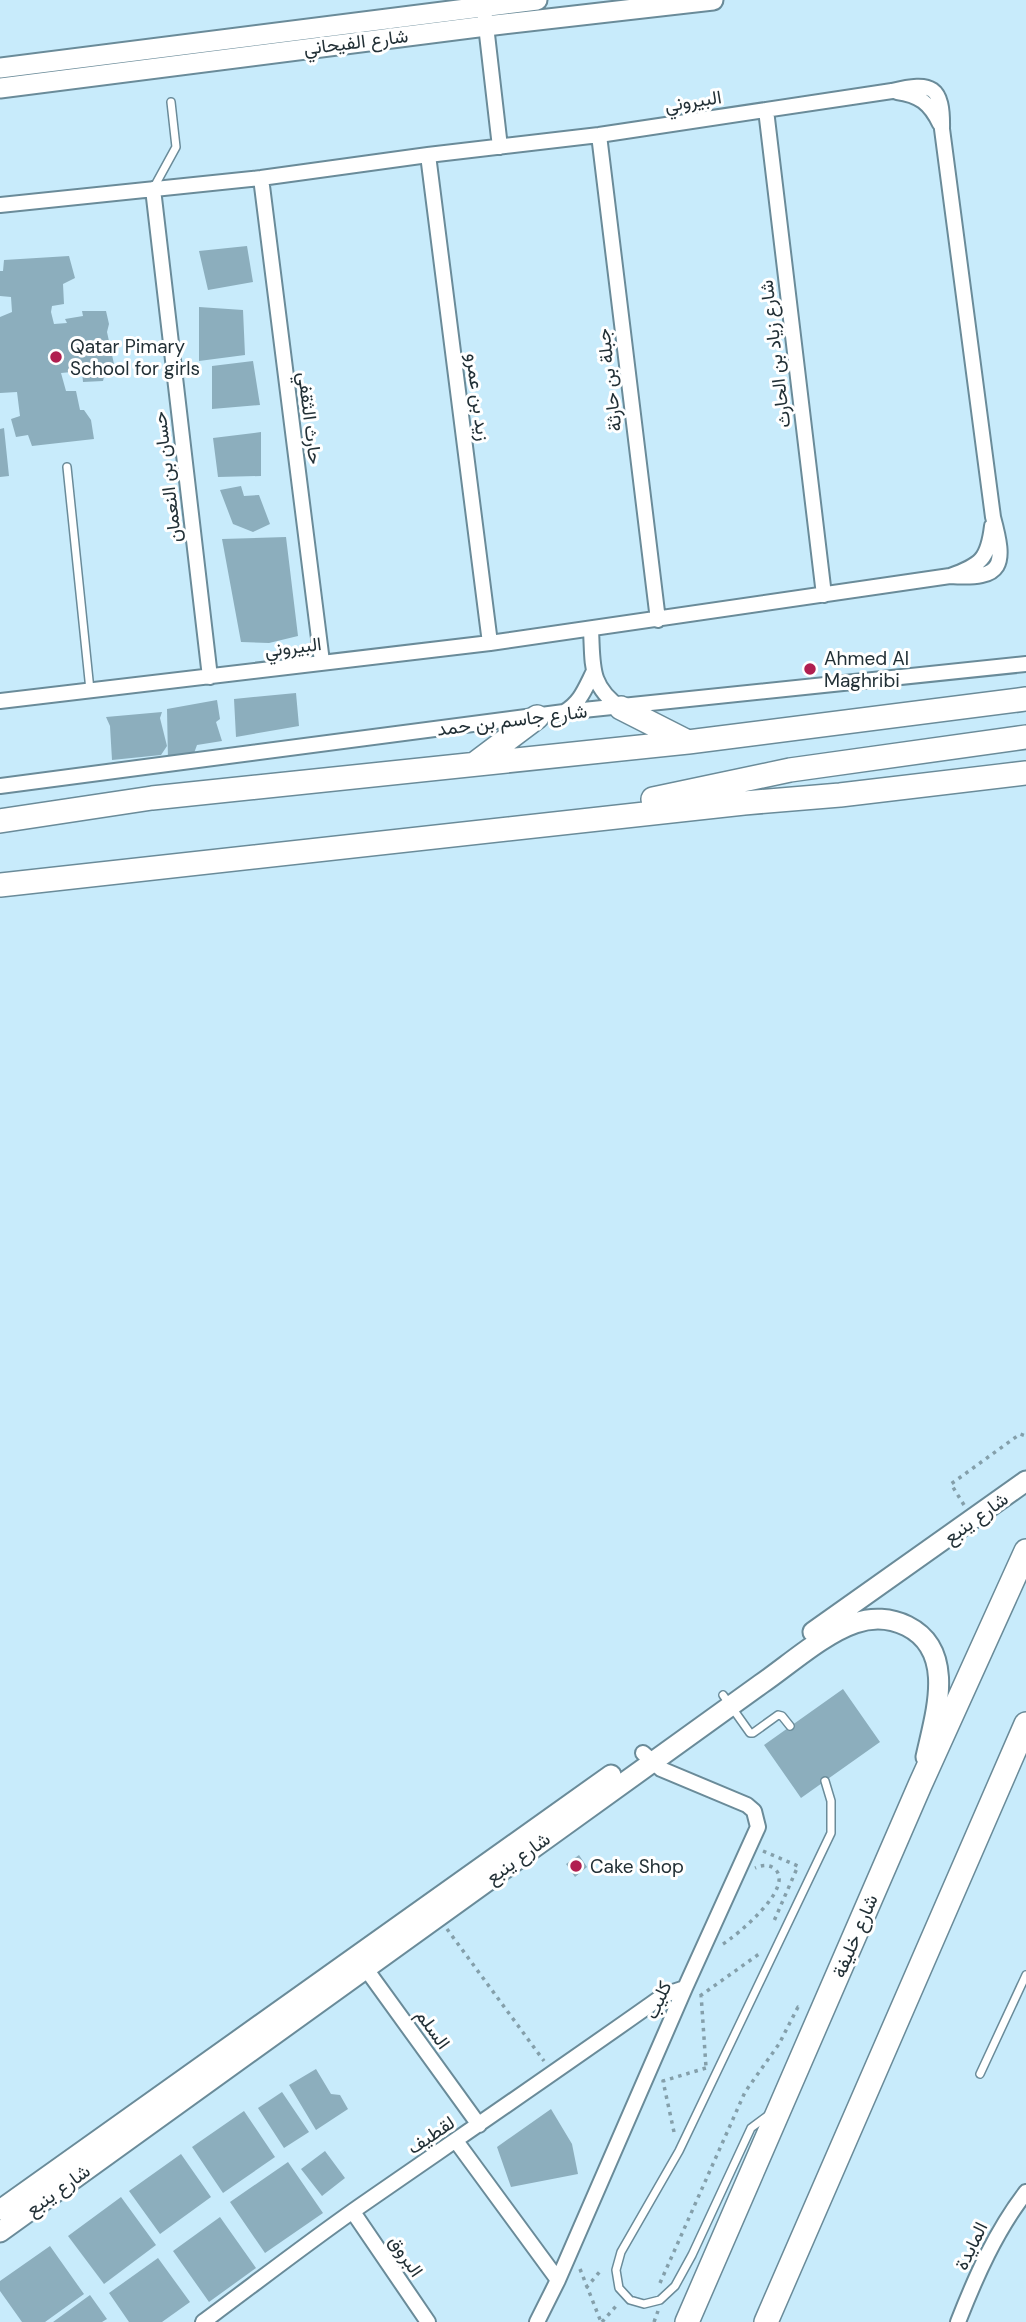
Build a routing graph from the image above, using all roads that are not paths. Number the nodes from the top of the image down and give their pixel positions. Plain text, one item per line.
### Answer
1 (537, 0) edge
2 (713, 0) edge
3 (510, 2) edge
4 (485, 17) junction
5 (513, 23) junction
6 (0, 68) edge
7 (0, 88) edge
8 (171, 102) dead end
9 (766, 110) junction
10 (599, 135) junction
11 (500, 146) junction
12 (428, 155) junction
13 (261, 178) junction
14 (153, 189) junction
15 (0, 205) edge
16 (67, 467) dead end
17 (824, 594) junction
18 (658, 620) junction
19 (590, 630) junction
20 (490, 643) junction
21 (322, 662) junction
22 (1026, 664) edge
23 (593, 673) junction
24 (210, 677) junction
25 (1026, 686) edge
26 (90, 691) junction
27 (1026, 699) edge
28 (0, 701) edge
29 (621, 708) junction
30 (953, 709) junction
31 (564, 712) junction
32 (537, 717) junction
33 (1026, 737) edge
34 (688, 742) junction
35 (476, 763) junction
36 (1026, 774) edge
37 (0, 786) edge
38 (0, 821) edge
39 (520, 827) junction
40 (0, 885) edge
41 (1026, 1481) edge
42 (1026, 1551) edge
43 (785, 1659) junction
44 (726, 1701) junction
45 (1026, 1724) edge
46 (790, 1726) dead end
47 (647, 1758) junction
48 (825, 1781) dead end
49 (920, 1785) junction
50 (567, 1814) junction
51 (361, 1962) junction
52 (1026, 1975) edge
53 (685, 1987) junction
54 (980, 2074) dead end
55 (782, 2106) junction
56 (479, 2125) junction
57 (456, 2141) junction
58 (1026, 2192) edge
59 (0, 2210) edge
60 (353, 2212) junction
61 (0, 2232) edge
62 (558, 2280) junction
63 (203, 2322) edge
64 (428, 2322) edge
65 (537, 2322) edge
66 (687, 2322) edge
67 (766, 2322) edge
68 (958, 2322) edge

1 - 3 street, شارع الفيحاني
2 - 5 street, شارع الفيحاني
3 - 4 street, شارع الفيحاني
3 - 5 street
4 - 5 street, شارع الفيحاني
4 - 6 street, شارع الفيحاني
4 - 7 street, شارع الفيحاني
4 - 11 street
8 - 14 lane
9 - 10 street, البيروني
9 - 17 street, شارع زياد بن الحارث
9 - 17 street, البيروني
10 - 11 street, البيروني
10 - 18 street, جبلة بن حارثة
11 - 12 street, البيروني
12 - 13 street, البيروني
12 - 20 street, زيد بن عمرو
13 - 14 street, البيروني
13 - 21 street, حارث الثقفي
14 - 15 street, البيروني
14 - 24 street, حسان بن النعمان
16 - 26 lane
17 - 18 street, البيروني
18 - 19 street, البيروني
19 - 20 street, البيروني
19 - 23 street
20 - 21 street, البيروني
21 - 24 street, البيروني
22 - 29 street, شارع جاسم بن حمد
23 - 29 street
23 - 31 street
24 - 26 street, البيروني
25 - 30 main road
26 - 28 street, البيروني
27 - 30 main road, شارع جاسم بن حمد
29 - 31 street, شارع جاسم بن حمد
29 - 34 main road
30 - 34 main road, شارع جاسم بن حمد
31 - 32 street, شارع جاسم بن حمد
32 - 35 main road
32 - 37 street, شارع جاسم بن حمد
33 - 39 main road
34 - 35 main road, شارع جاسم بن حمد
35 - 38 main road, شارع جاسم بن حمد
36 - 39 main road
39 - 40 main road
41 - 43 street, شارع ينبع
42 - 49 main road, شارع خليفة
43 - 44 street, شارع ينبع
43 - 49 street, شارع ينبع
44 - 46 lane
44 - 47 street, شارع ينبع
45 - 67 main road
47 - 50 street, شارع ينبع
47 - 53 street, كليب
48 - 55 lane
49 - 55 main road, شارع خليفة
50 - 51 street, شارع ينبع
50 - 51 street, شارع ينبع
51 - 56 street, السلم
51 - 59 street, شارع ينبع
51 - 61 street, شارع ينبع
52 - 54 lane
53 - 56 street, لقطيف
53 - 62 street, كليب
55 - 66 main road, شارع خليفة
56 - 57 street, لقطيف
57 - 60 street, لقطيف
57 - 62 street
58 - 68 street, المايدة
60 - 63 street, لقطيف
60 - 64 street, البروق
62 - 65 street, كليب

